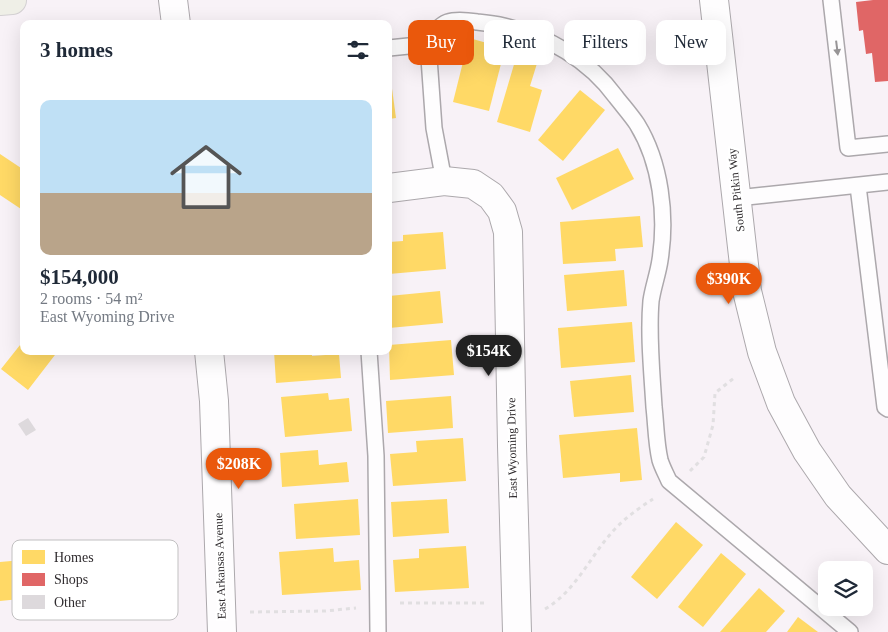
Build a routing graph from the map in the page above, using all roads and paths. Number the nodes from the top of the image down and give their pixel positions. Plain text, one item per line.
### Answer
1 (12, 0) edge
2 (173, 0) edge
3 (714, 0) edge
4 (831, 0) edge
5 (0, 1) edge
6 (176, 20) edge
7 (474, 21) edge
8 (408, 46) edge
9 (392, 48) edge
10 (430, 65) edge
11 (888, 144) edge
12 (444, 181) junction
13 (888, 182) edge
14 (858, 186) junction
15 (392, 188) edge
16 (737, 198) junction
17 (209, 355) edge
18 (370, 355) edge
19 (888, 410) edge
20 (888, 550) edge
21 (494, 603) dead end
22 (378, 605) junction
23 (222, 622) edge
24 (378, 632) edge
25 (517, 632) edge
26 (850, 632) edge

1 - 5 main road
2 - 6 street
3 - 16 street, South Pitkin Way
4 -> 11 lane
7 - 26 lane
8 - 9 lane
10 - 12 lane
12 - 15 street, East Wyoming Drive
12 - 25 street, East Wyoming Drive
13 - 14 lane
14 - 16 lane
14 - 19 lane
16 - 20 street, South Pitkin Way
17 - 23 street, East Arkansas Avenue
18 - 22 lane
21 - 22 path
22 - 23 path
22 - 24 lane

